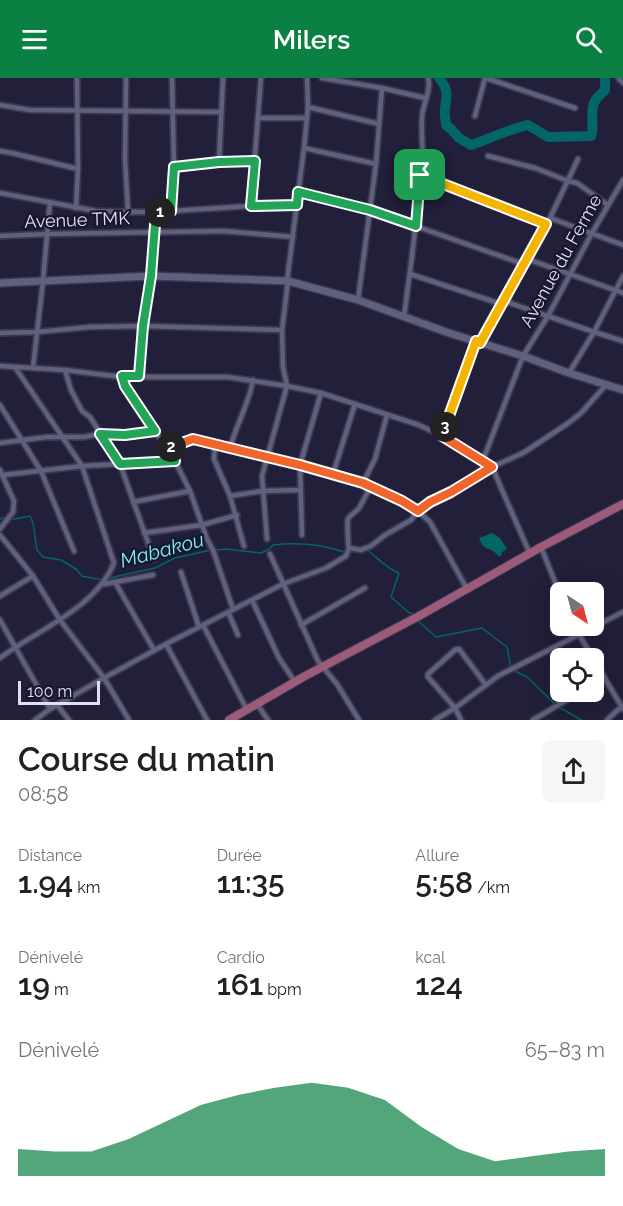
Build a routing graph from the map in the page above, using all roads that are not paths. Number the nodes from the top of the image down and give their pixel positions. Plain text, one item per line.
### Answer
1 (77, 78) edge
2 (126, 78) edge
3 (172, 78) edge
4 (223, 78) edge
5 (261, 78) edge
6 (307, 78) edge
7 (322, 78) edge
8 (428, 78) edge
9 (486, 78) edge
10 (382, 87) junction
11 (425, 98) junction
12 (0, 105) edge
13 (308, 107) junction
14 (574, 108) dead end
15 (78, 111) junction
16 (127, 111) junction
17 (173, 112) junction
18 (221, 112) junction
19 (475, 116) dead end
20 (259, 118) junction
21 (306, 118) junction
22 (379, 123) junction
23 (304, 148) junction
24 (0, 151) edge
25 (488, 156) dead end
26 (578, 159) dead end
27 (255, 161) junction
28 (219, 162) junction
29 (375, 164) junction
30 (174, 167) junction
31 (78, 169) junction
32 (420, 175) junction
33 (623, 180) edge
34 (568, 181) junction
35 (298, 192) junction
36 (0, 193) edge
37 (50, 202) junction
38 (297, 205) junction
39 (608, 205) junction
40 (251, 206) junction
41 (76, 208) junction
42 (370, 210) junction
43 (171, 211) junction
44 (128, 212) junction
45 (156, 212) junction
46 (550, 218) junction
47 (546, 224) junction
48 (416, 226) junction
49 (154, 231) junction
50 (592, 233) junction
51 (48, 234) junction
52 (0, 236) edge
53 (293, 237) junction
54 (623, 245) edge
55 (525, 262) junction
56 (410, 274) junction
57 (570, 274) junction
58 (151, 276) junction
59 (623, 276) edge
60 (43, 281) junction
61 (288, 281) junction
62 (0, 283) edge
63 (616, 291) junction
64 (623, 293) edge
65 (358, 300) junction
66 (503, 302) junction
67 (548, 316) junction
68 (404, 317) junction
69 (143, 326) junction
70 (282, 330) junction
71 (37, 332) junction
72 (594, 332) junction
73 (0, 333) edge
74 (623, 341) edge
75 (478, 342) junction
76 (524, 356) junction
77 (0, 366) edge
78 (15, 367) junction
79 (33, 368) junction
80 (64, 370) junction
81 (569, 373) junction
82 (122, 376) junction
83 (139, 376) junction
84 (253, 380) junction
85 (607, 384) junction
86 (287, 386) junction
87 (623, 390) edge
88 (321, 393) junction
89 (355, 404) junction
90 (0, 405) edge
91 (387, 415) junction
92 (155, 431) junction
93 (100, 434) junction
94 (442, 436) junction
95 (63, 438) junction
96 (22, 440) junction
97 (0, 443) edge
98 (215, 445) junction
99 (167, 448) junction
100 (231, 448) junction
101 (267, 457) junction
102 (483, 460) junction
103 (175, 461) junction
104 (120, 464) junction
105 (300, 465) junction
106 (82, 466) junction
107 (492, 467) junction
108 (0, 470) edge
109 (41, 471) junction
110 (333, 474) junction
111 (3, 475) junction
112 (363, 483) junction
113 (371, 486) junction
114 (300, 490) junction
115 (190, 491) junction
116 (262, 491) junction
117 (230, 496) junction
118 (133, 502) junction
119 (623, 504) edge
120 (418, 511) junction
121 (237, 515) junction
122 (202, 525) junction
123 (0, 530) edge
124 (144, 533) junction
125 (0, 535) edge
126 (302, 535) dead end
127 (267, 539) dead end
128 (244, 546) dead end
129 (541, 547) junction
130 (74, 551) dead end
131 (348, 552) junction
132 (270, 554) dead end
133 (530, 554) junction
134 (154, 559) dead end
135 (181, 572) dead end
136 (153, 575) dead end
137 (33, 576) junction
138 (115, 582) junction
139 (555, 582) edge
140 (104, 583) junction
141 (284, 584) junction
142 (365, 588) dead end
143 (467, 588) junction
144 (0, 596) edge
145 (252, 600) junction
146 (231, 611) junction
147 (623, 612) edge
148 (0, 620) edge
149 (60, 620) junction
150 (604, 622) edge
151 (302, 625) junction
152 (201, 626) junction
153 (238, 634) dead end
154 (577, 636) edge
155 (165, 644) junction
156 (15, 647) junction
157 (154, 650) junction
158 (0, 658) edge
159 (322, 667) junction
160 (604, 677) edge
161 (104, 678) junction
162 (295, 682) junction
163 (486, 685) junction
164 (563, 702) edge
165 (257, 704) junction
166 (57, 705) junction
167 (454, 708) junction
168 (622, 708) edge
169 (51, 709) junction
170 (248, 710) junction
171 (35, 720) edge
172 (69, 720) edge
173 (129, 720) edge
174 (207, 720) edge
175 (229, 720) edge
176 (268, 720) edge
177 (359, 720) edge
178 (435, 720) edge
179 (461, 720) edge
180 (533, 720) edge
181 (607, 720) edge

1 - 15 street
2 - 16 street
3 - 17 street
4 - 18 street
5 - 20 street
6 - 13 street
7 - 10 street
8 - 11 street
9 - 14 street
9 - 19 street
10 - 11 street
10 - 22 street
11 - 32 street
12 - 15 street
13 - 21 street
13 - 22 street
15 - 16 street
15 - 31 street
16 - 17 street
16 - 44 street
17 - 18 street
17 - 30 street
18 - 28 street
20 - 21 street
20 - 27 street
21 - 23 street
22 - 29 street
23 - 29 street
23 - 35 street
24 - 31 street
25 - 34 street
26 - 34 street
27 - 28 street
27 - 40 street
28 - 30 street
29 - 42 street
30 - 43 street
31 - 41 street
32 - 47 street
32 - 48 street
33 - 39 street, Avenue du Ferme
34 - 39 street
34 - 46 street
35 - 38 street
35 - 42 street
36 - 37 street
37 - 41 street
37 - 51 street
38 - 40 street
38 - 53 street
39 - 50 street, Avenue du Ferme
40 - 43 street
41 - 44 street
42 - 48 street
42 - 65 street
43 - 45 street
44 - 45 street
45 - 49 street
46 - 47 street
46 - 50 street
47 - 55 street
48 - 55 street
48 - 56 street
49 - 51 street, Avenue TMK
49 - 53 street, Avenue TMK
49 - 58 street
50 - 54 street
50 - 57 street, Avenue du Ferme
51 - 52 street, Avenue TMK
51 - 60 street
53 - 61 street
55 - 57 street
55 - 66 street
56 - 66 street
56 - 68 street
57 - 63 street
57 - 67 street, Avenue du Ferme
58 - 60 street
58 - 61 street
58 - 69 street
59 - 63 street
60 - 62 street
60 - 71 street
61 - 65 street
61 - 70 street
63 - 64 street
63 - 72 street
65 - 68 street
66 - 67 street
66 - 75 street
67 - 72 street
67 - 76 street, Avenue du Ferme
68 - 75 street
69 - 70 street
69 - 71 street
69 - 83 street
70 - 86 street
71 - 73 street
71 - 79 street
72 - 74 street
72 - 81 street
75 - 76 street
75 - 94 street
76 - 81 street
76 - 102 street, Avenue du Ferme
77 - 78 street
78 - 79 street
78 - 95 street
79 - 80 street
80 - 82 street
80 - 93 street
81 - 85 street
82 - 83 street
82 - 92 street
83 - 84 street
84 - 86 street
84 - 100 street
85 - 87 street
85 - 107 street
86 - 88 street
86 - 101 street
88 - 89 street
88 - 105 street
89 - 91 street
89 - 110 street
90 - 96 street
91 - 94 street
91 - 112 street
92 - 93 street
92 - 99 street
93 - 95 street
93 - 104 street
94 - 102 street
95 - 96 street
95 - 106 street
96 - 97 street
96 - 109 street
98 - 99 street
98 - 100 street
98 - 117 street
99 - 103 street
100 - 101 street
101 - 105 street
101 - 116 street
102 - 107 street
103 - 104 street
103 - 115 street
104 - 106 street
104 - 118 street
105 - 110 street
105 - 114 street
106 - 109 street
106 - 140 street
107 - 120 street
107 - 133 street
108 - 111 street
109 - 111 street
109 - 130 street
110 - 112 street
111 - 123 street
112 - 113 street
113 - 120 street
113 - 131 street
114 - 116 street
114 - 126 street
115 - 118 street
115 - 122 street
116 - 117 street
116 - 127 street
117 - 121 street
118 - 124 street
119 - 129 main road
120 - 131 street
120 - 143 street
121 - 122 street
121 - 128 street
122 - 124 street
122 - 146 street
124 - 134 street
125 - 137 street
129 - 133 main road
129 - 139 street
131 - 141 street
132 - 141 street
133 - 143 main road
135 - 152 street
136 - 138 street
137 - 144 street
137 - 149 street
138 - 140 street
138 - 157 street
140 - 149 street
141 - 145 street
141 - 151 street
142 - 151 street
143 - 159 main road
145 - 146 street
145 - 162 street
146 - 152 street
146 - 153 street
147 - 150 street
148 - 156 street
149 - 156 street
149 - 161 street
151 - 159 street
152 - 155 street
152 - 170 street
154 - 163 street
155 - 157 street
155 - 174 street
156 - 158 street
156 - 169 street
157 - 161 street
159 - 162 main road
159 - 177 street
160 - 168 street
161 - 166 street
161 - 173 street
162 - 165 main road
163 - 167 street
163 - 167 street
164 - 180 street
165 - 170 main road
165 - 176 street
166 - 169 street
166 - 172 street
167 - 178 street
167 - 179 street
168 - 181 street
169 - 171 street
170 - 175 main road

